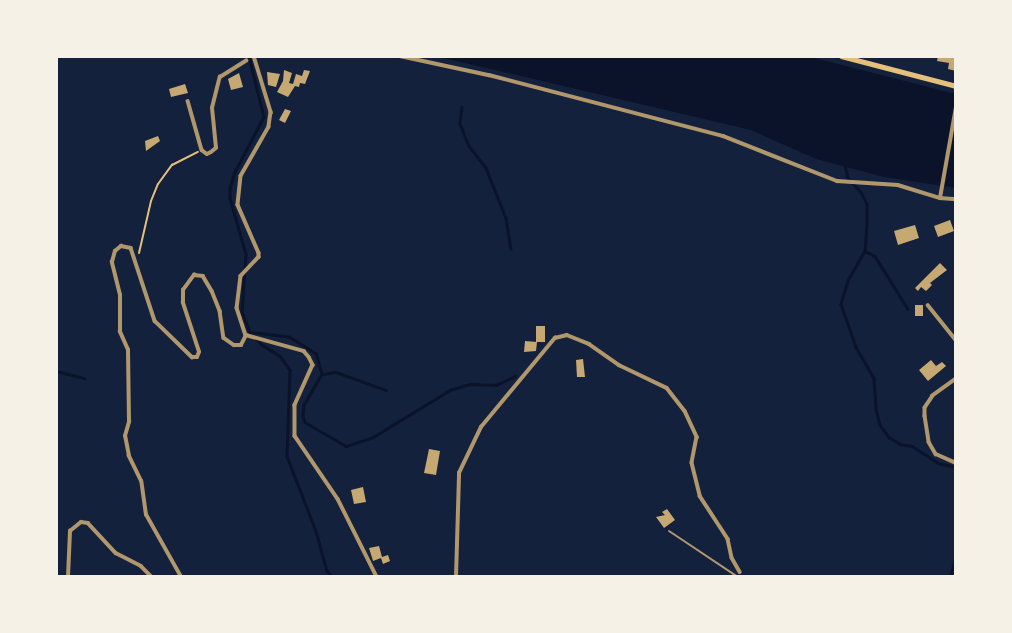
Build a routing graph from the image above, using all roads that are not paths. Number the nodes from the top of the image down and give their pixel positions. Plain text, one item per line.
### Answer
1 (254, 56) edge
2 (400, 56) edge
3 (841, 56) edge
4 (245, 59) edge
5 (256, 66) junction
6 (956, 86) edge
7 (188, 101) dead end
8 (956, 107) edge
9 (940, 198) junction
10 (956, 199) edge
11 (928, 305) dead end
12 (246, 335) junction
13 (956, 340) edge
14 (956, 379) edge
15 (956, 463) edge
16 (669, 531) dead end
17 (740, 575) edge
18 (68, 577) edge
19 (152, 577) edge
20 (181, 577) edge
21 (377, 577) edge
22 (456, 577) edge

1 - 5 street
2 - 9 street
3 - 6 main road
4 - 5 street
4 - 7 street
5 - 12 street
8 - 9 street
9 - 10 street
11 - 13 street
12 - 20 street
12 - 21 street
14 - 15 street
16 - 17 lane
17 - 22 street
18 - 19 street

